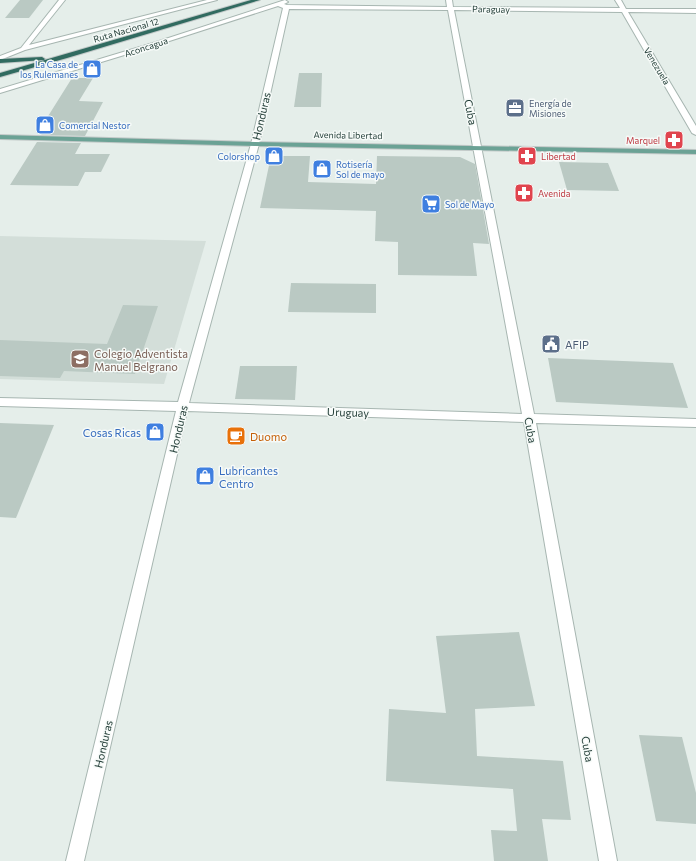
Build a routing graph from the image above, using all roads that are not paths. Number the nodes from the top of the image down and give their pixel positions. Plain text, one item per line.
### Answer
1 (62, 0) edge
2 (214, 0) edge
3 (257, 0) edge
4 (618, 0) edge
5 (285, 4) edge
6 (450, 4) edge
7 (624, 10) junction
8 (696, 11) edge
9 (23, 49) junction
10 (65, 57) junction
11 (0, 59) edge
12 (0, 75) edge
13 (0, 91) edge
14 (696, 133) edge
15 (0, 137) edge
16 (255, 144) junction
17 (478, 148) junction
18 (696, 152) edge
19 (0, 402) edge
20 (183, 406) junction
21 (528, 419) junction
22 (696, 423) edge
23 (75, 861) edge
24 (608, 861) edge

1 - 9 street
2 - 9 street
3 - 10 highway, Ruta Nacional 12
4 - 7 street, Venezuela
5 - 6 street, Paraguay
5 - 13 street, Aconcagua
5 - 16 street, Honduras
6 - 7 street, Paraguay
6 - 17 street, Cuba
7 - 8 street, Paraguay
7 - 14 street, Venezuela
9 - 11 street
10 - 11 highway
10 - 12 highway, Ruta Nacional 12
15 - 16 main road, Avenida Libertad
16 - 17 main road, Avenida Libertad
16 - 20 street, Honduras
17 - 18 main road, Avenida Libertad
17 - 21 street, Cuba
19 - 20 street, Uruguay
20 - 21 street, Uruguay
20 - 23 street, Honduras
21 - 22 street, Uruguay
21 - 24 street, Cuba

